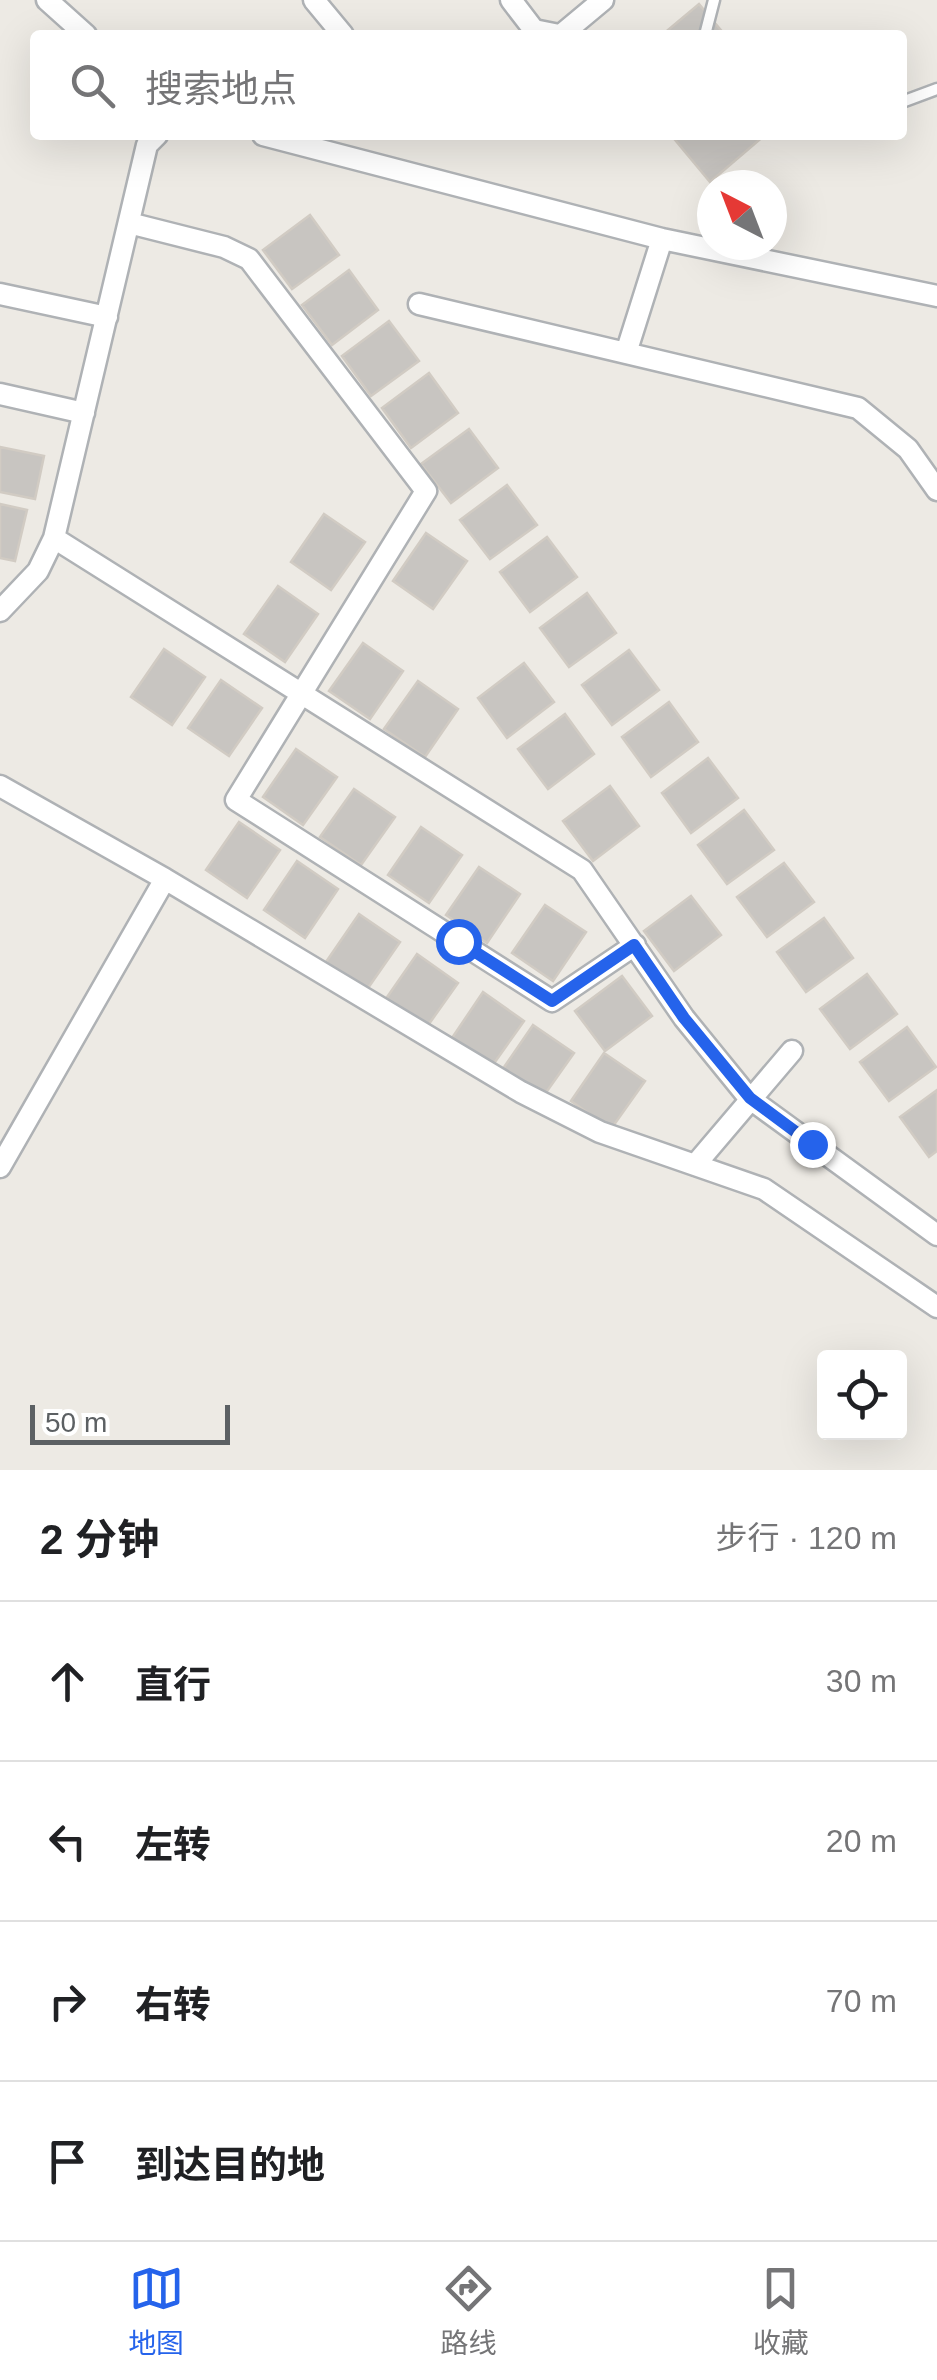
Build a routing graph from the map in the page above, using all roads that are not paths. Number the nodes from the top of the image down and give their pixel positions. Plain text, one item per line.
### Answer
1 (314, 0) edge
2 (511, 0) edge
3 (604, 0) edge
4 (714, 0) edge
5 (61, 4) edge
6 (82, 30) edge
7 (339, 30) edge
8 (534, 30) edge
9 (566, 30) edge
10 (707, 30) edge
11 (937, 89) edge
12 (907, 100) edge
13 (152, 140) edge
14 (282, 140) edge
15 (129, 223) junction
16 (662, 239) junction
17 (0, 294) edge
18 (937, 296) edge
19 (419, 304) dead end
20 (107, 316) junction
21 (626, 352) junction
22 (0, 394) edge
23 (84, 412) junction
24 (937, 490) edge
25 (54, 538) junction
26 (0, 611) edge
27 (300, 694) junction
28 (0, 786) edge
29 (165, 879) junction
30 (634, 945) junction
31 (792, 1050) dead end
32 (750, 1098) junction
33 (695, 1165) junction
34 (0, 1166) edge
35 (937, 1235) edge
36 (937, 1307) edge

1 - 7 street
2 - 8 street
3 - 9 street
4 - 10 lane
5 - 6 street
11 - 12 lane
13 - 15 street
14 - 16 street
15 - 20 street
15 - 27 street
16 - 18 street
16 - 21 street
17 - 20 street
19 - 21 street
20 - 23 street
21 - 24 street
22 - 23 street
23 - 25 street
25 - 26 street
25 - 27 street
27 - 30 street
27 - 30 street
28 - 29 street
29 - 33 street
29 - 34 street
30 - 32 street
31 - 32 street
32 - 33 street
32 - 35 street
33 - 36 street

